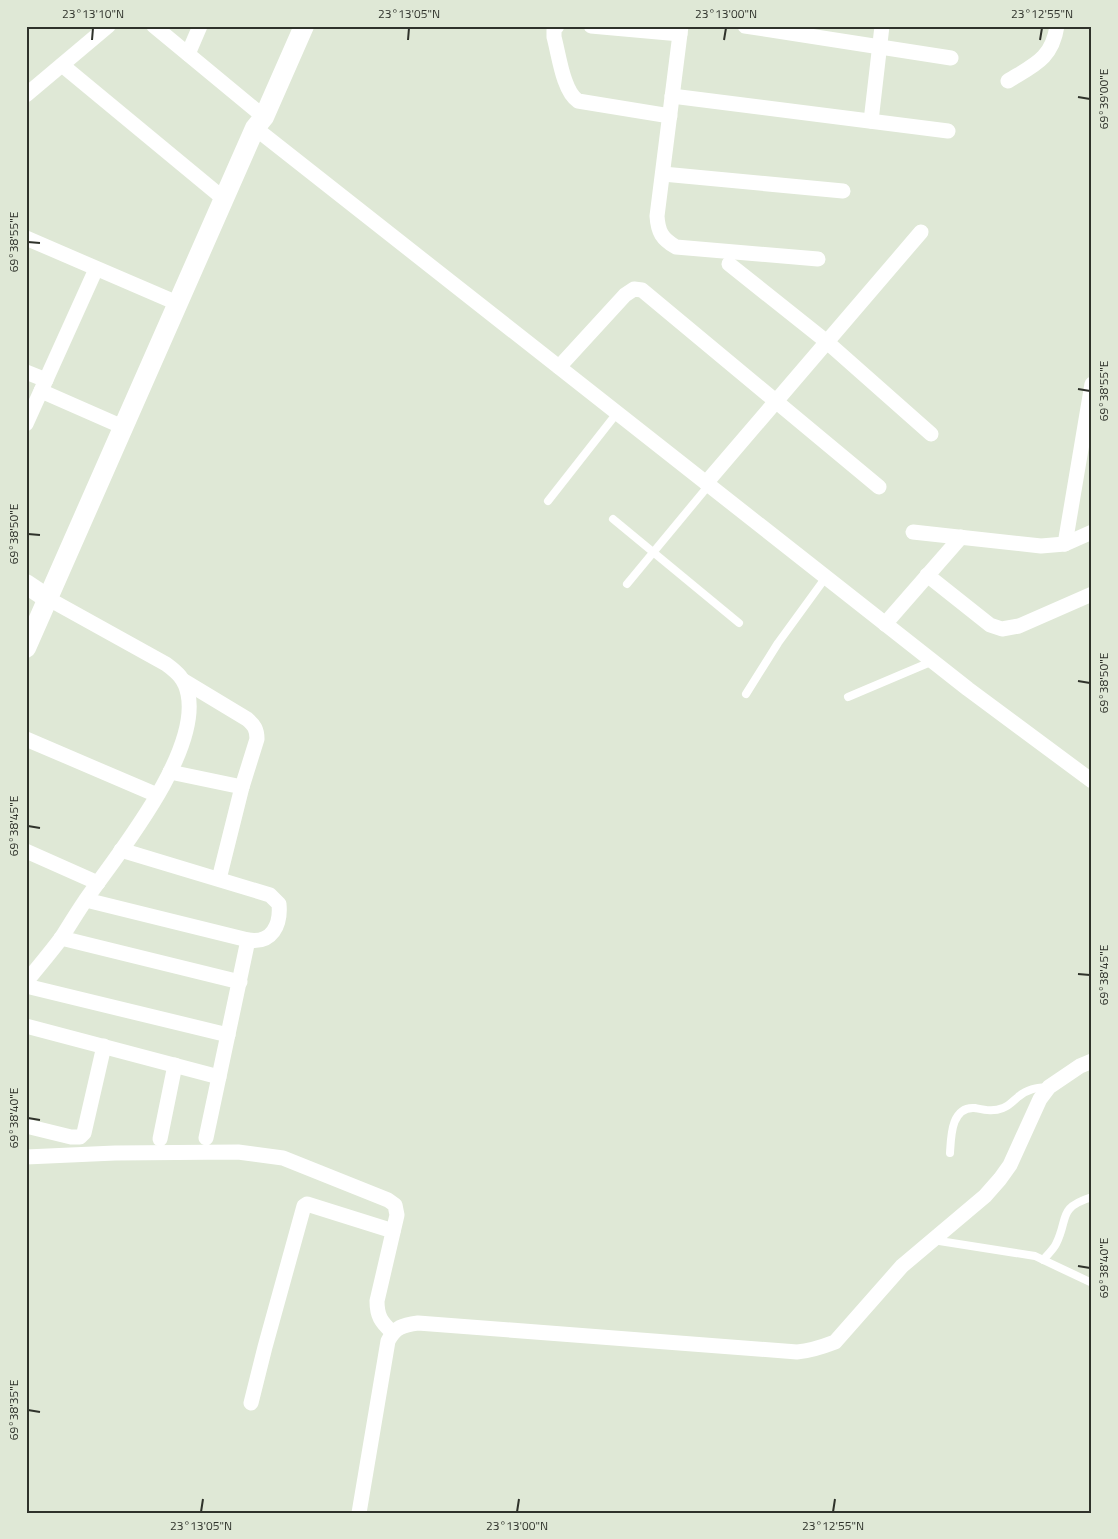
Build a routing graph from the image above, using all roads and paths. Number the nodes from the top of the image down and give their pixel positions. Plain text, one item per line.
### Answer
1 (108, 26) edge
2 (154, 26) edge
3 (200, 26) edge
4 (304, 26) edge
5 (557, 26) edge
6 (591, 26) edge
7 (745, 26) edge
8 (882, 26) edge
9 (1057, 26) edge
10 (681, 30) edge
11 (880, 47) junction
12 (188, 54) junction
13 (951, 58) dead end
14 (62, 65) junction
15 (1008, 81) dead end
16 (26, 95) edge
17 (672, 96) junction
18 (670, 116) junction
19 (871, 121) junction
20 (259, 122) junction
21 (948, 131) dead end
22 (663, 174) junction
23 (843, 191) dead end
24 (224, 199) junction
25 (922, 232) dead end
26 (28, 244) edge
27 (818, 259) dead end
28 (729, 264) dead end
29 (96, 269) junction
30 (177, 303) junction
31 (826, 342) junction
32 (559, 367) junction
33 (26, 372) edge
34 (1092, 384) edge
35 (43, 386) junction
36 (776, 401) junction
37 (617, 413) junction
38 (26, 424) edge
39 (123, 427) junction
40 (931, 434) dead end
41 (707, 484) junction
42 (880, 487) dead end
43 (548, 501) dead end
44 (613, 518) dead end
45 (913, 532) dead end
46 (1092, 532) edge
47 (960, 537) junction
48 (1064, 544) junction
49 (654, 551) junction
50 (928, 575) junction
51 (826, 577) junction
52 (26, 584) edge
53 (627, 584) dead end
54 (1092, 594) edge
55 (47, 598) junction
56 (738, 623) dead end
57 (885, 624) junction
58 (26, 648) edge
59 (933, 661) junction
60 (184, 681) junction
61 (746, 694) dead end
62 (848, 697) dead end
63 (26, 739) edge
64 (170, 772) junction
65 (1092, 781) edge
66 (242, 787) junction
67 (158, 795) junction
68 (121, 850) junction
69 (26, 851) edge
70 (219, 879) junction
71 (98, 883) junction
72 (86, 900) junction
73 (61, 938) junction
74 (248, 940) junction
75 (26, 982) edge
76 (240, 982) junction
77 (26, 986) edge
78 (26, 1026) edge
79 (228, 1035) junction
80 (104, 1046) junction
81 (1092, 1061) edge
82 (175, 1065) junction
83 (219, 1077) junction
84 (1048, 1087) junction
85 (26, 1126) edge
86 (206, 1138) dead end
87 (160, 1139) dead end
88 (950, 1153) dead end
89 (26, 1157) edge
90 (1092, 1197) edge
91 (393, 1232) junction
92 (933, 1240) junction
93 (1043, 1260) junction
94 (1092, 1283) edge
95 (392, 1332) junction
96 (251, 1403) dead end
97 (359, 1513) edge

1 - 14 street
2 - 12 street
3 - 12 street
4 - 20 street
5 - 18 street
6 - 10 street
7 - 11 street
8 - 11 street
9 - 15 street
10 - 17 street
11 - 13 street
11 - 19 street
12 - 20 street
14 - 16 street
14 - 24 street
17 - 18 street
17 - 19 street
18 - 22 street
19 - 21 street
20 - 24 street
20 - 32 street
22 - 23 street
22 - 27 street
24 - 30 street
25 - 31 street
26 - 29 street
28 - 31 street
29 - 30 street
29 - 35 street
30 - 39 street
31 - 36 street
31 - 40 street
32 - 36 street
32 - 37 street
33 - 35 street
34 - 48 street
35 - 38 street
35 - 39 street
36 - 41 street
36 - 42 street
37 - 41 street
37 - 43 lane
39 - 55 street
41 - 49 lane
41 - 51 street
44 - 49 lane
45 - 47 street
46 - 48 street
47 - 48 street
47 - 50 street
49 - 53 lane
49 - 56 lane
50 - 54 street
50 - 57 street
51 - 57 street
51 - 61 lane
52 - 55 street
55 - 58 street
55 - 60 street
57 - 59 street
59 - 62 lane
59 - 65 street
60 - 64 street
60 - 66 street
63 - 67 street
64 - 66 street
64 - 67 street
66 - 70 street
67 - 68 street
68 - 70 street
68 - 71 street
69 - 71 street
70 - 74 street
71 - 72 street
72 - 73 street
72 - 74 street
73 - 75 street
73 - 76 street
74 - 76 street
76 - 79 street
77 - 79 street
78 - 80 street
79 - 83 street
80 - 82 street
80 - 85 street
81 - 84 street
82 - 83 street
82 - 87 street
83 - 86 street
84 - 88 lane
84 - 92 street
89 - 91 street
90 - 93 lane
91 - 95 street
91 - 96 street
92 - 93 lane
92 - 95 street
93 - 94 lane
95 - 97 street

